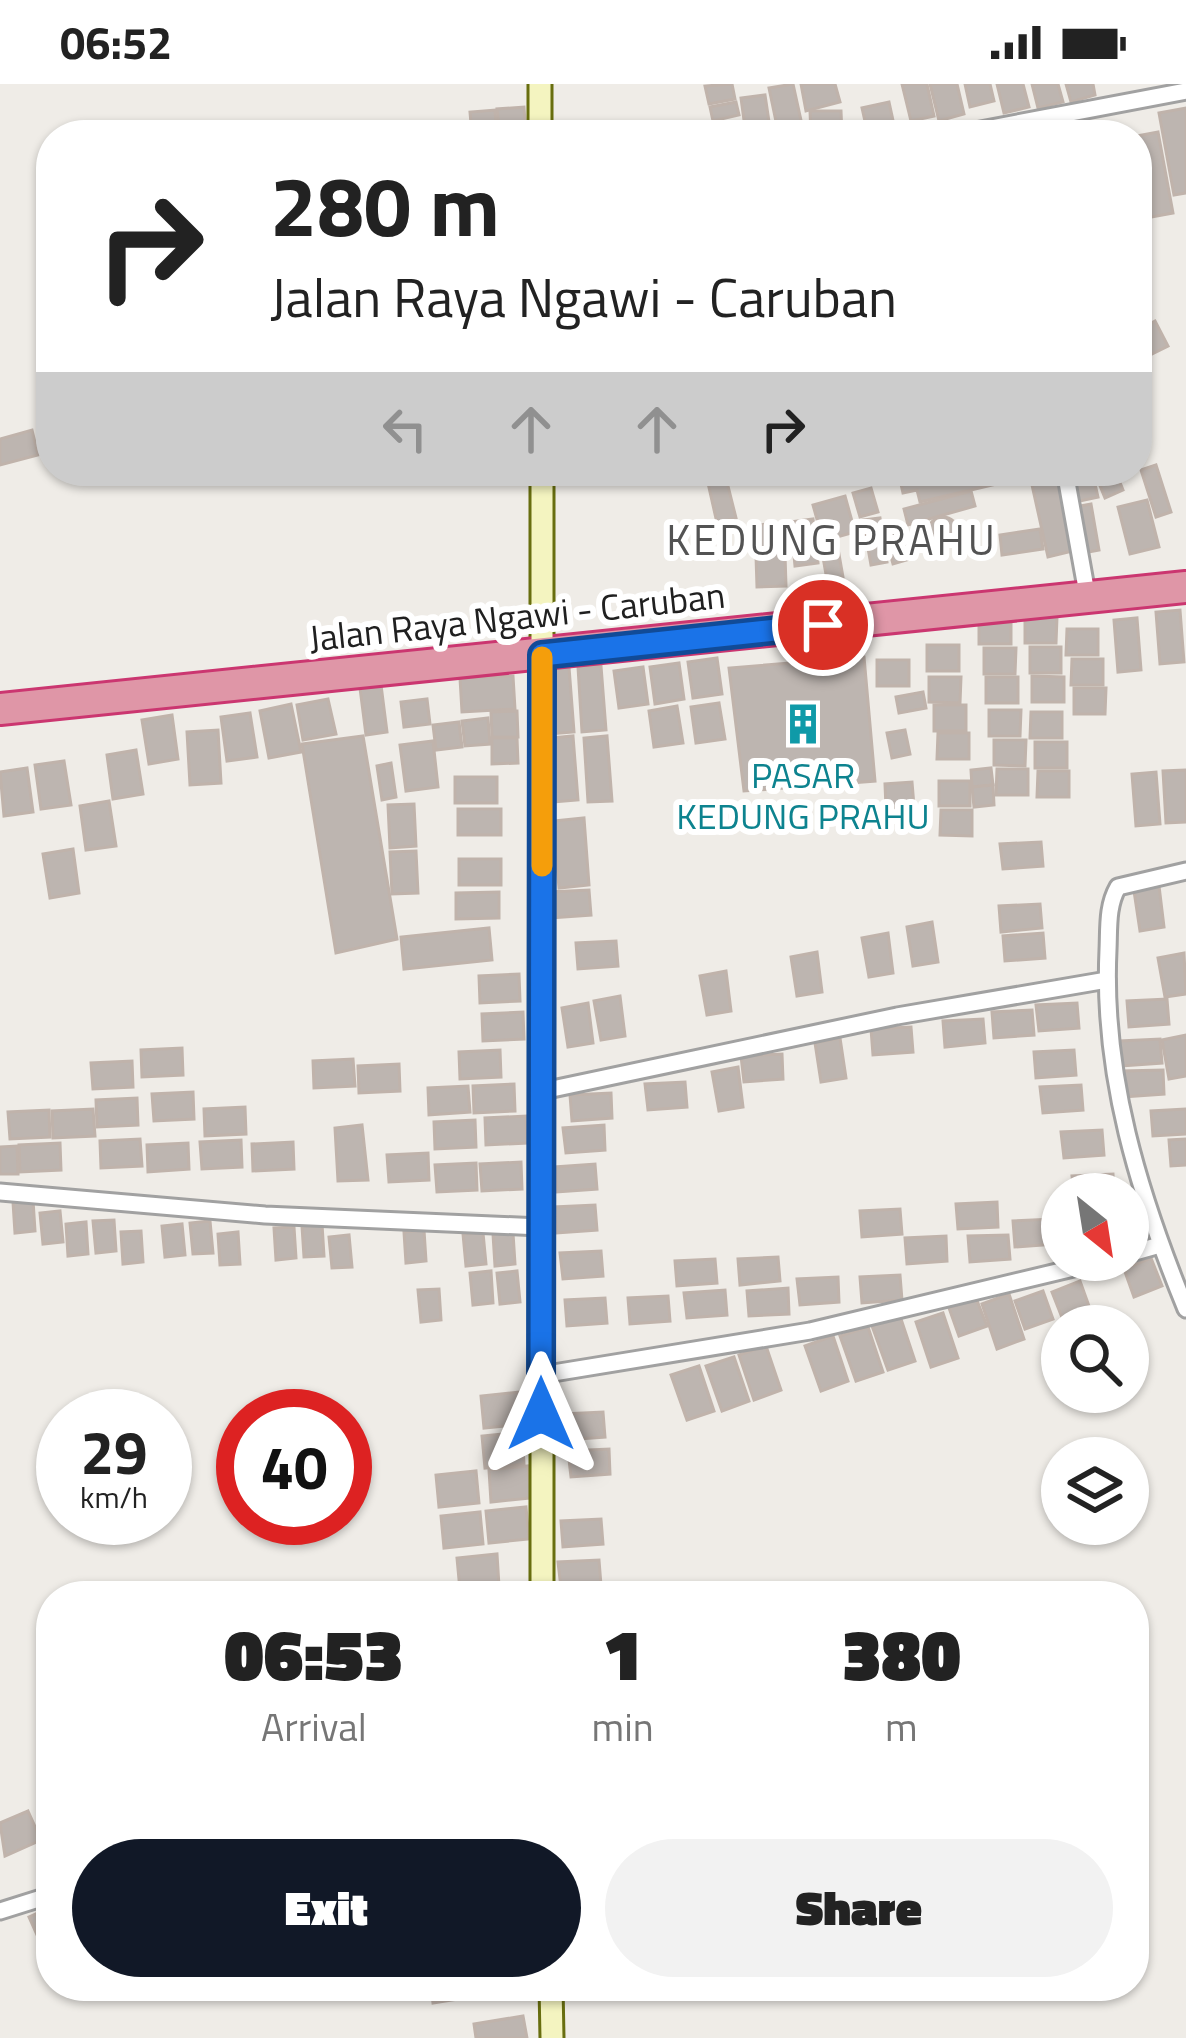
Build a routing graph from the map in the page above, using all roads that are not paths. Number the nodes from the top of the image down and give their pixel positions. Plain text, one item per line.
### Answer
1 (540, 84) edge
2 (1186, 91) edge
3 (540, 120) edge
4 (1046, 120) edge
5 (542, 486) edge
6 (1068, 486) edge
7 (1186, 587) edge
8 (1088, 598) junction
9 (542, 655) junction
10 (0, 710) edge
11 (1186, 871) edge
12 (1107, 980) junction
13 (538, 1092) junction
14 (0, 1192) edge
15 (540, 1227) junction
16 (1160, 1245) junction
17 (1149, 1248) edge
18 (1041, 1276) edge
19 (1186, 1309) edge
20 (541, 1375) junction
21 (542, 1581) edge
22 (36, 1900) edge
23 (0, 1911) edge
24 (551, 2001) edge
25 (552, 2038) edge

1 - 3 street
2 - 4 street
5 - 9 street
6 - 8 street
7 - 8 highway, Jalan Raya Ngawi - Caruban
8 - 9 highway, Jalan Raya Ngawi - Caruban
9 - 10 highway, Jalan Raya Ngawi - Caruban
9 - 13 street
11 - 12 street
12 - 13 street
12 - 16 street
13 - 15 street
14 - 15 street
15 - 20 street
16 - 17 street
16 - 19 street
18 - 20 street
20 - 21 street
22 - 23 street
24 - 25 street

